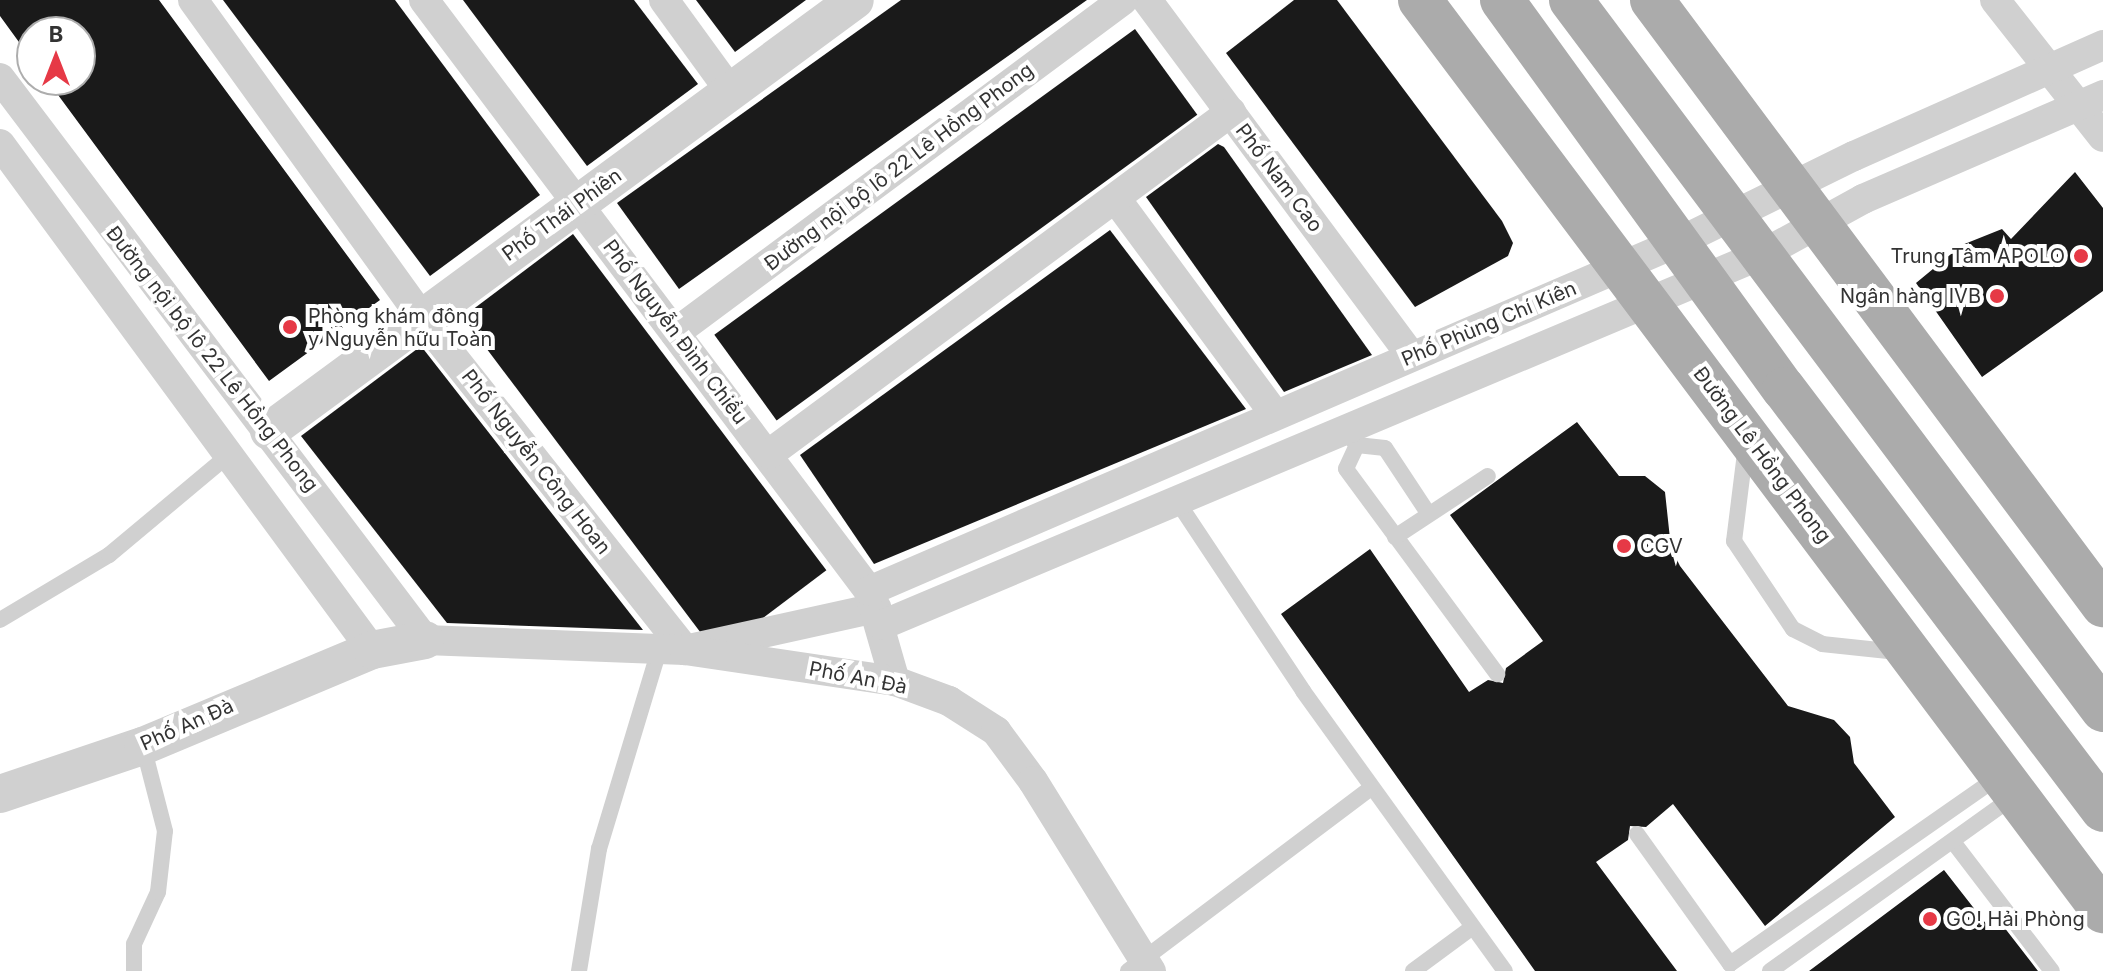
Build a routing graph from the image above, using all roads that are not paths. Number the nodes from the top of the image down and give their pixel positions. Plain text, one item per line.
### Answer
1 (193, 0) edge
2 (424, 0) edge
3 (664, 0) edge
4 (855, 0) edge
5 (1123, 0) edge
6 (1147, 0) edge
7 (1420, 0) edge
8 (1502, 0) edge
9 (1571, 0) edge
10 (1652, 0) edge
11 (1995, 0) edge
12 (2103, 45) edge
13 (2045, 68) junction
14 (0, 78) edge
15 (730, 91) junction
16 (2091, 99) edge
17 (1231, 112) junction
18 (2103, 137) edge
19 (0, 144) edge
20 (1793, 188) junction
21 (1116, 199) junction
22 (577, 204) junction
23 (1734, 218) junction
24 (1821, 222) junction
25 (1681, 241) junction
26 (1763, 254) junction
27 (1621, 266) junction
28 (1707, 278) junction
29 (1649, 304) junction
30 (422, 318) junction
31 (675, 333) junction
32 (1411, 356) junction
33 (1289, 409) junction
34 (269, 431) junction
35 (1748, 436) junction
36 (1342, 438) junction
37 (230, 454) junction
38 (769, 454) junction
39 (1488, 476) dead end
40 (1177, 501) junction
41 (1428, 513) junction
42 (1395, 537) junction
43 (2103, 605) edge
44 (876, 608) junction
45 (0, 620) edge
46 (425, 640) junction
47 (372, 650) junction
48 (672, 650) junction
49 (1910, 653) junction
50 (1497, 674) dead end
51 (895, 681) junction
52 (2103, 710) edge
53 (143, 746) junction
54 (2008, 785) junction
55 (1371, 788) junction
56 (0, 794) edge
57 (2103, 810) edge
58 (1637, 834) dead end
59 (1954, 843) junction
60 (2103, 911) edge
61 (1470, 929) junction
62 (1141, 967) edge
63 (134, 971) edge
64 (579, 971) edge
65 (1413, 971) edge
66 (1505, 971) edge
67 (1770, 971) edge
68 (2052, 971) edge

1 - 30 street, Phố Nguyễn Công Hoan
2 - 22 street, Phố Nguyễn Đình Chiểu
3 - 15 street
4 - 15 street, Phố Thái Phiên
5 - 31 street, Đường nội bộ lô 22 Lê Hồng Phong
6 - 17 street, Phố Nam Cao
7 - 27 main road, Đường Lê Hồng Phong
8 - 25 main road
9 - 23 main road
10 - 20 main road
11 - 13 street
12 - 13 street, Phố Phùng Chí Kiên
13 - 16 street
13 - 20 street, Phố Phùng Chí Kiên
14 - 34 street, Đường nội bộ lô 22 Lê Hồng Phong
15 - 22 street, Phố Thái Phiên
16 - 18 street
16 - 24 street, Phố Phùng Chí Kiên
17 - 21 street
17 - 32 street, Phố Nam Cao
19 - 37 street, Đường nội bộ lô 22 Lê Hồng Phong
20 - 23 street, Phố Phùng Chí Kiên
20 - 24 main road
21 - 33 street
21 - 38 street
22 - 30 street, Phố Thái Phiên
22 - 31 street, Phố Nguyễn Đình Chiểu
23 - 25 street, Phố Phùng Chí Kiên
23 - 26 main road
24 - 26 street, Phố Phùng Chí Kiên
24 - 43 main road
25 - 27 street, Phố Phùng Chí Kiên
25 - 28 main road
26 - 28 street, Phố Phùng Chí Kiên
26 - 52 main road
27 - 29 main road, Đường Lê Hồng Phong
27 - 32 street, Phố Phùng Chí Kiên
28 - 29 street, Phố Phùng Chí Kiên
28 - 57 main road
29 - 35 main road, Đường Lê Hồng Phong
29 - 36 street, Phố Phùng Chí Kiên
30 - 34 street, Phố Thái Phiên
30 - 48 street, Phố Nguyễn Công Hoan
31 - 38 street, Phố Nguyễn Đình Chiểu
32 - 33 street, Phố Phùng Chí Kiên
33 - 36 street
33 - 44 street, Phố Phùng Chí Kiên
34 - 46 street, Đường nội bộ lô 22 Lê Hồng Phong
35 - 49 main road, Đường Lê Hồng Phong
35 - 49 lane
36 - 40 street, Phố Phùng Chí Kiên
36 - 41 lane
36 - 42 lane
37 - 45 lane
37 - 47 street, Đường nội bộ lô 22 Lê Hồng Phong
38 - 44 street, Phố Nguyễn Đình Chiểu
39 - 41 lane
40 - 44 street, Phố Phùng Chí Kiên
40 - 55 lane
41 - 42 lane
42 - 50 lane
44 - 48 street
44 - 51 street, Phố Nguyễn Đình Chiểu
46 - 47 street, Phố An Đà
46 - 48 street, Phố An Đà
47 - 53 street, Phố An Đà
48 - 51 street, Phố An Đà
48 - 64 lane
49 - 54 main road, Đường Lê Hồng Phong
51 - 62 street, Phố An Đà
53 - 56 street, Phố An Đà
53 - 63 lane
54 - 58 lane
54 - 59 lane
54 - 60 main road, Đường Lê Hồng Phong
55 - 61 lane
55 - 62 lane
59 - 67 lane
59 - 68 lane
61 - 65 lane
61 - 66 lane

